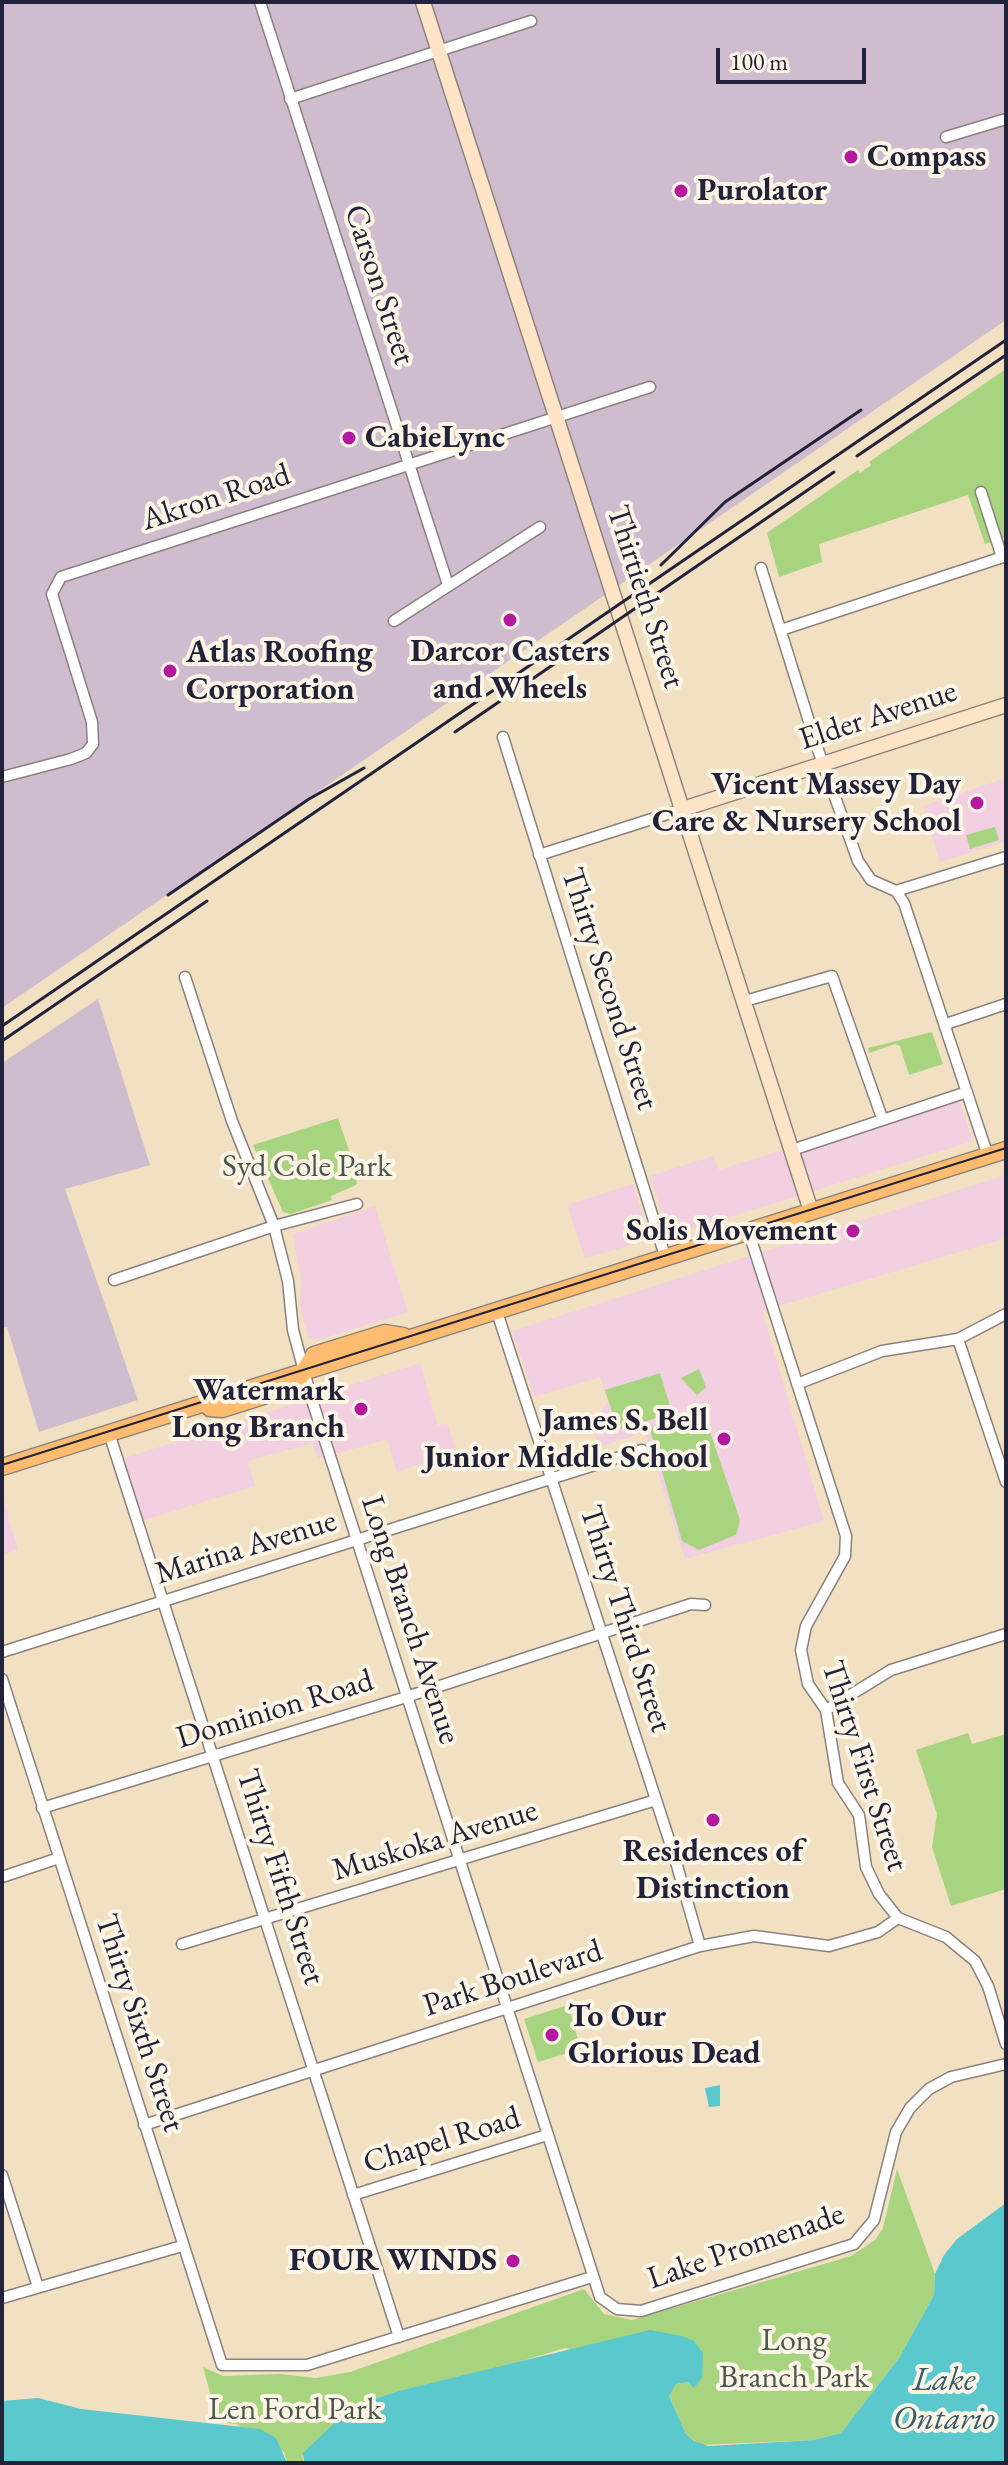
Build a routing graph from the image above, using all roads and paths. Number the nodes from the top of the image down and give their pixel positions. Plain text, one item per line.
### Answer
1 (260, 2) edge
2 (423, 2) edge
3 (531, 21) dead end
4 (438, 52) junction
5 (290, 99) junction
6 (1006, 119) edge
7 (946, 137) dead end
8 (650, 387) dead end
9 (559, 416) junction
10 (410, 462) junction
11 (981, 492) dead end
12 (540, 527) dead end
13 (1004, 556) edge
14 (761, 568) dead end
15 (448, 585) junction
16 (394, 621) dead end
17 (781, 630) junction
18 (1006, 705) edge
19 (503, 737) dead end
20 (822, 763) junction
21 (2, 777) edge
22 (683, 809) junction
23 (539, 855) junction
24 (1006, 857) edge
25 (896, 891) junction
26 (185, 977) dead end
27 (745, 1001) junction
28 (1006, 1004) edge
29 (946, 1024) junction
30 (967, 1092) junction
31 (882, 1118) junction
32 (792, 1150) junction
33 (1006, 1150) edge
34 (988, 1156) junction
35 (357, 1204) dead end
36 (811, 1211) junction
37 (274, 1226) junction
38 (748, 1230) junction
39 (665, 1256) junction
40 (114, 1280) dead end
41 (496, 1309) junction
42 (1006, 1314) edge
43 (958, 1339) junction
44 (304, 1371) junction
45 (797, 1384) junction
46 (109, 1433) junction
47 (642, 1450) dead end
48 (2, 1467) edge
49 (553, 1478) junction
50 (1006, 1482) edge
51 (358, 1541) junction
52 (164, 1600) junction
53 (705, 1605) dead end
54 (600, 1633) junction
55 (1006, 1634) edge
56 (2, 1652) edge
57 (2, 1679) edge
58 (407, 1697) junction
59 (826, 1710) junction
60 (213, 1756) junction
61 (656, 1800) junction
62 (42, 1808) junction
63 (59, 1858) junction
64 (461, 1861) junction
65 (2, 1877) edge
66 (265, 1918) junction
67 (898, 1918) junction
68 (182, 1944) dead end
69 (700, 1946) junction
70 (506, 2008) junction
71 (1006, 2044) edge
72 (1006, 2064) edge
73 (315, 2072) junction
74 (144, 2125) junction
75 (547, 2135) junction
76 (2, 2175) edge
77 (353, 2195) junction
78 (182, 2246) junction
79 (592, 2277) junction
80 (38, 2287) junction
81 (2, 2298) edge
82 (399, 2337) junction

1 - 5 street, Carson Street
2 - 4 street, Thirtieth Street
3 - 4 street
4 - 5 street
4 - 9 street, Thirtieth Street
5 - 10 street, Carson Street
6 - 7 street
8 - 9 street, Akron Road
9 - 10 street, Akron Road
9 - 22 street, Thirtieth Street
10 - 15 street, Carson Street
10 - 21 street, Akron Road
11 - 13 street
12 - 15 street
13 - 17 street
14 - 17 street
15 - 16 street
17 - 20 street
18 - 20 street, Elder Avenue
19 - 23 street, Thirty Second Street
20 - 22 street, Elder Avenue
20 - 25 street
22 - 23 street, Elder Avenue
22 - 27 street, Thirtieth Street
23 - 39 street, Thirty Second Street
24 - 25 street
25 - 29 street
26 - 37 street, Long Branch Avenue
27 - 31 street
27 - 32 street, Thirtieth Street
28 - 29 street
29 - 30 street
30 - 31 street
30 - 34 street
31 - 32 street
32 - 36 street, Thirtieth Street
33 - 34 main road
34 - 36 main road
35 - 37 street
36 - 38 main road
37 - 40 street
37 - 44 street, Long Branch Avenue
38 - 39 main road
38 - 45 street, Thirty First Street
39 - 41 main road
41 - 44 main road
41 - 49 street, Thirty Third Street
42 - 43 street
43 - 45 street
43 - 50 street
44 - 46 main road
44 - 51 street, Long Branch Avenue
45 - 59 street, Thirty First Street
46 - 48 main road
46 - 52 street, Thirty Fifth Street
47 - 49 street, Marina Avenue
49 - 51 street, Marina Avenue
49 - 54 street, Thirty Third Street
51 - 52 street, Marina Avenue
51 - 58 street, Long Branch Avenue
52 - 56 street, Marina Avenue
52 - 60 street, Thirty Fifth Street
53 - 54 street, Dominion Road
54 - 58 street, Dominion Road
54 - 61 street, Thirty Third Street
55 - 59 street
57 - 62 street, Thirty Sixth Street
58 - 60 street, Dominion Road
58 - 64 street, Long Branch Avenue
59 - 67 street, Thirty First Street
60 - 62 street, Dominion Road
60 - 66 street, Thirty Fifth Street
61 - 64 street, Muskoka Avenue
61 - 69 street, Thirty Third Street
62 - 63 street, Thirty Sixth Street
63 - 65 street
63 - 74 street, Thirty Sixth Street
64 - 66 street, Muskoka Avenue
64 - 70 street, Long Branch Avenue
66 - 68 street, Muskoka Avenue
66 - 73 street, Thirty Fifth Street
67 - 69 street, Park Boulevard
67 - 71 street, Thirty First Street
69 - 70 street, Park Boulevard
70 - 73 street, Park Boulevard
70 - 75 street, Long Branch Avenue
72 - 79 street, Lake Promenade
73 - 74 street, Park Boulevard
73 - 77 street, Thirty Fifth Street
74 - 78 street, Thirty Sixth Street
75 - 77 street, Chapel Road
75 - 79 street, Long Branch Avenue
76 - 80 street
77 - 82 street, Thirty Fifth Street
78 - 80 street
78 - 82 street, Thirty Sixth Street
79 - 82 street
80 - 81 street

